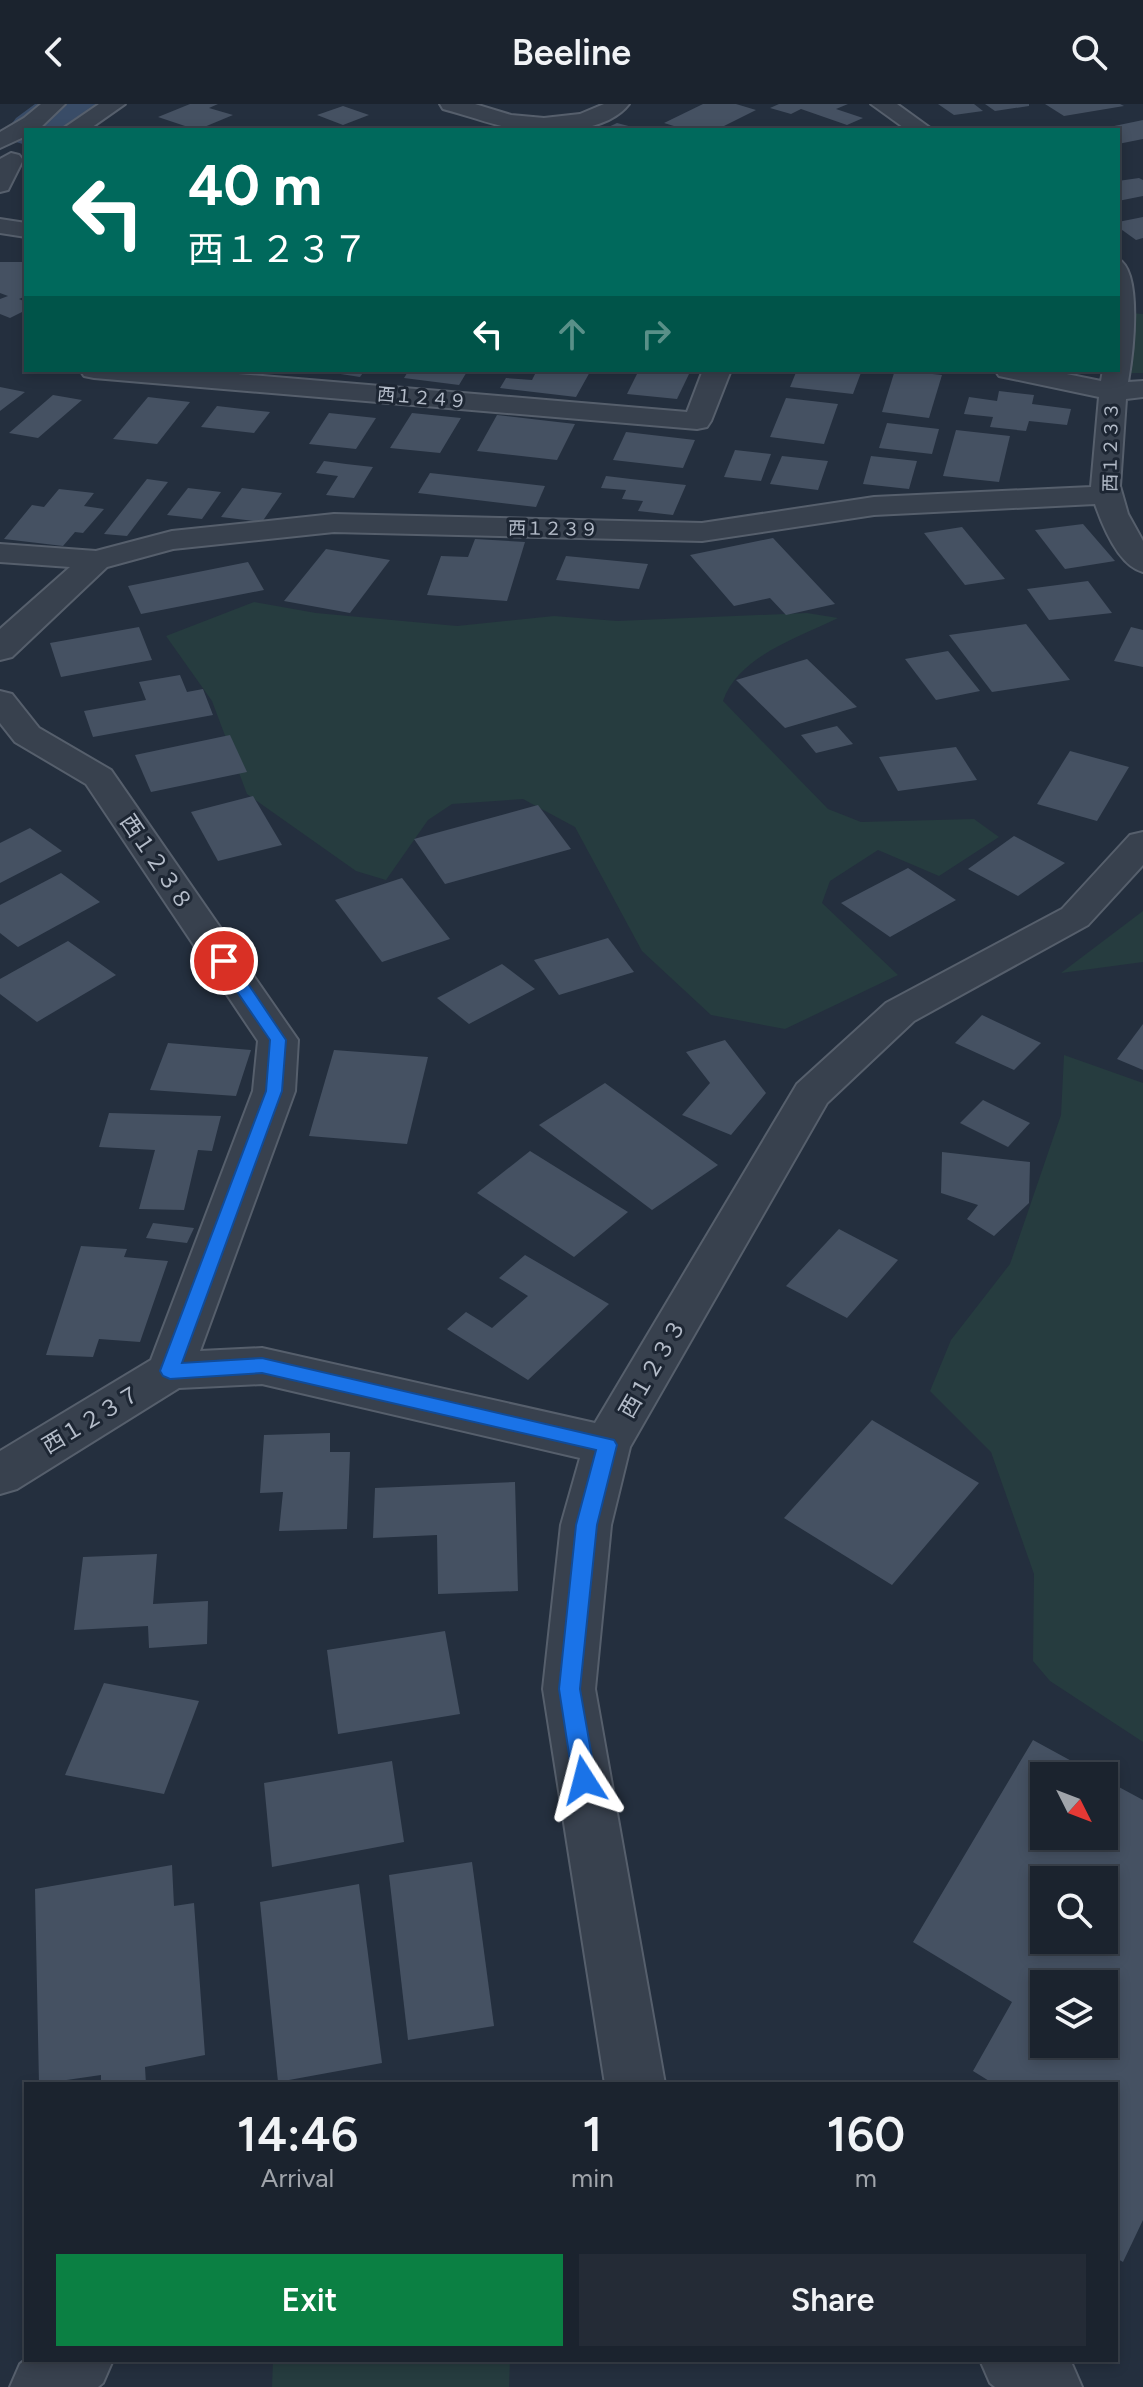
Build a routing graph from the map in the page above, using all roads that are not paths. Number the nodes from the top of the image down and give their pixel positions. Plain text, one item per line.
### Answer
1 (54, 104) edge
2 (114, 104) edge
3 (451, 104) edge
4 (618, 104) edge
5 (882, 104) edge
6 (28, 128) edge
7 (75, 128) edge
8 (919, 128) edge
9 (24, 134) edge
10 (9, 154) edge
11 (0, 185) edge
12 (0, 226) edge
13 (24, 230) edge
14 (1120, 269) edge
15 (1120, 354) edge
16 (118, 372) edge
17 (716, 372) edge
18 (1028, 372) edge
19 (1114, 381) edge
20 (1143, 389) edge
21 (1107, 495) junction
22 (0, 553) edge
23 (96, 560) junction
24 (1143, 563) edge
25 (0, 650) edge
26 (0, 701) edge
27 (1143, 843) edge
28 (170, 1371) junction
29 (607, 1445) junction
30 (0, 1475) edge
31 (635, 2082) edge
32 (77, 2362) edge
33 (1016, 2362) edge
34 (43, 2387) edge
35 (1049, 2387) edge

1 - 6 street
2 - 7 street
3 - 4 street
5 - 8 street
9 - 10 street
10 - 11 street
12 - 13 street
14 - 15 street
16 - 17 street, 西１２４９
18 - 19 street
19 - 20 street
19 - 21 street, 西１２３３
21 - 23 street, 西１２３９
21 - 24 street, 西１２３３
22 - 23 street, 西１２３９
23 - 25 street
26 - 28 street, 西１２３８
27 - 29 street, 西１２３３
28 - 29 street, 西１２３７
28 - 30 street, 西１２３７
29 - 31 street, 西１２３３
32 - 34 street
33 - 35 street

